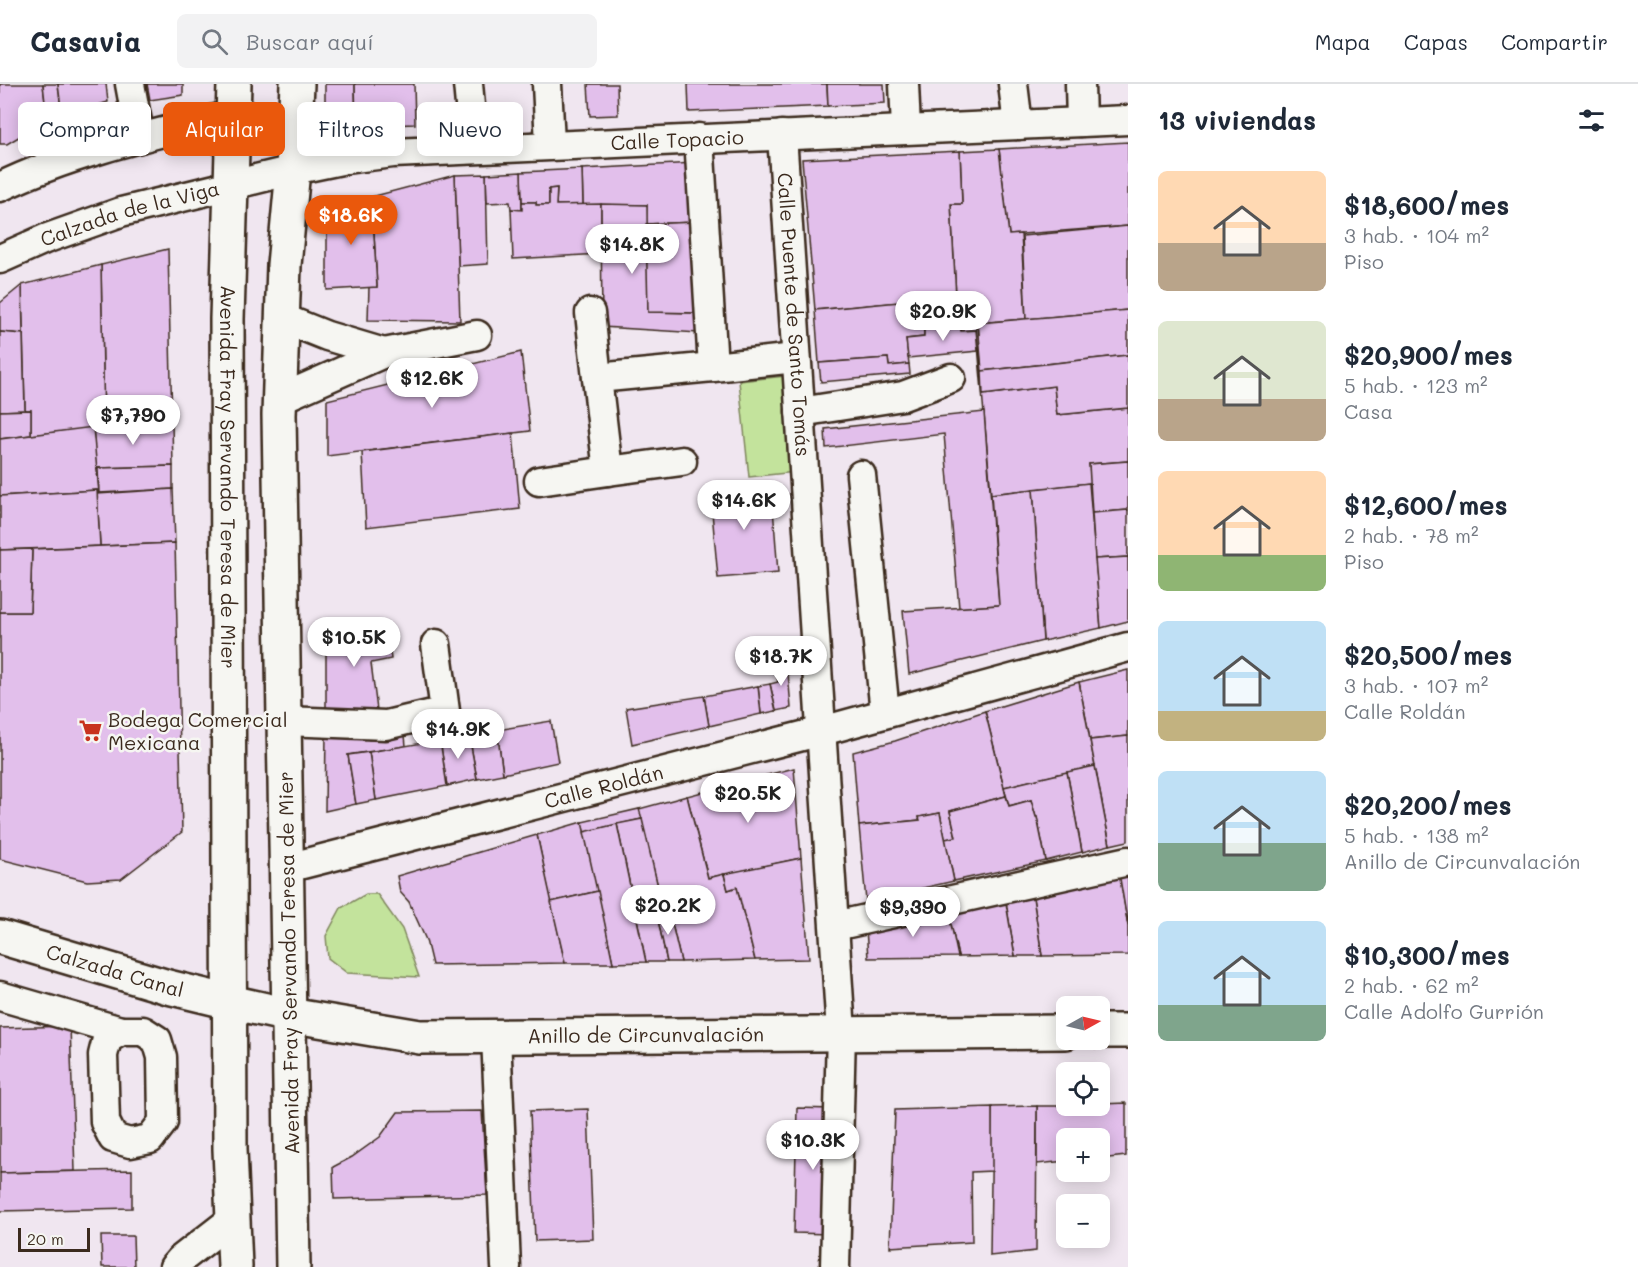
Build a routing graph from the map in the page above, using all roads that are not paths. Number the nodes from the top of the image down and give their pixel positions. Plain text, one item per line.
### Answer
1 (130, 84) edge
2 (257, 84) edge
3 (297, 84) edge
4 (468, 84) edge
5 (547, 84) edge
6 (904, 84) edge
7 (1013, 84) edge
8 (1080, 84) edge
9 (233, 100) edge
10 (133, 102) edge
11 (470, 102) edge
12 (1128, 120) edge
13 (1081, 122) junction
14 (1018, 125) junction
15 (906, 129) junction
16 (151, 134) edge
17 (782, 135) junction
18 (699, 138) junction
19 (550, 144) junction
20 (523, 145) edge
21 (417, 152) edge
22 (82, 156) edge
23 (292, 170) junction
24 (230, 186) junction
25 (0, 187) edge
26 (0, 259) edge
27 (590, 313) dead end
28 (282, 318) junction
29 (477, 335) dead end
30 (384, 353) junction
31 (796, 358) junction
32 (713, 367) junction
33 (597, 378) junction
34 (951, 378) dead end
35 (280, 399) junction
36 (800, 412) junction
37 (682, 461) dead end
38 (608, 471) junction
39 (861, 475) dead end
40 (539, 481) dead end
41 (436, 644) dead end
42 (1128, 647) edge
43 (885, 713) junction
44 (285, 721) junction
45 (822, 731) junction
46 (1128, 861) edge
47 (287, 868) junction
48 (835, 926) junction
49 (0, 937) edge
50 (0, 996) edge
51 (230, 1002) junction
52 (289, 1016) junction
53 (122, 1031) dead end
54 (1110, 1031) edge
55 (1128, 1031) edge
56 (841, 1032) junction
57 (1056, 1032) edge
58 (496, 1036) junction
59 (234, 1218) junction
60 (174, 1267) edge
61 (235, 1267) edge
62 (293, 1267) edge
63 (506, 1267) edge
64 (835, 1267) edge

1 - 10 street
2 - 9 main road
3 - 23 main road, Avenida Fray Servando Teresa de Mier
4 - 11 street
5 - 19 street
6 - 15 street
7 - 14 street
8 - 13 street
9 - 16 street
9 - 24 main road, Avenida Fray Servando Teresa de Mier
12 - 13 street, Calle Topacio
13 - 14 street, Calle Topacio
14 - 15 street, Calle Topacio
15 - 17 street, Calle Topacio
17 - 18 street, Calle Topacio
17 - 31 street, Calle Puente de Santo Tomás
18 - 19 street, Calle Topacio
18 - 32 street
19 - 20 street, Calle Topacio
21 - 23 street, Calle Topacio
22 - 25 street
23 - 24 street, Calle Topacio
23 - 28 main road, Avenida Fray Servando Teresa de Mier
24 - 26 street, Calzada de la Viga
24 - 51 main road, Avenida Fray Servando Teresa de Mier
27 - 33 street
28 - 30 street
28 - 35 main road, Avenida Fray Servando Teresa de Mier
29 - 30 street
30 - 35 street
31 - 32 street
31 - 36 street, Calle Puente de Santo Tomás
32 - 33 street
33 - 38 street
34 - 36 street
35 - 44 main road, Avenida Fray Servando Teresa de Mier
36 - 45 street, Calle Puente de Santo Tomás
37 - 38 street
38 - 40 street
39 - 43 street
41 - 44 street
42 - 43 street, Calle Roldán
43 - 45 street, Calle Roldán
44 - 47 main road, Avenida Fray Servando Teresa de Mier
45 - 47 street, Calle Roldán
45 - 48 street, Calle Puente de Santo Tomás
46 - 48 street
47 - 52 main road, Avenida Fray Servando Teresa de Mier
48 - 56 street, Calle Puente de Santo Tomás
49 - 51 main road, Calzada Canal
50 - 53 street
51 - 52 main road, Anillo de Circunvalación
51 - 59 main road, Avenida Fray Servando Teresa de Mier
52 - 58 main road, Anillo de Circunvalación
52 - 62 main road, Avenida Fray Servando Teresa de Mier
54 - 55 main road
56 - 57 main road, Anillo de Circunvalación
56 - 58 main road, Anillo de Circunvalación
56 - 64 street, Calle Puente de Santo Tomás
58 - 63 street
59 - 60 street
59 - 61 main road, Avenida Fray Servando Teresa de Mier

